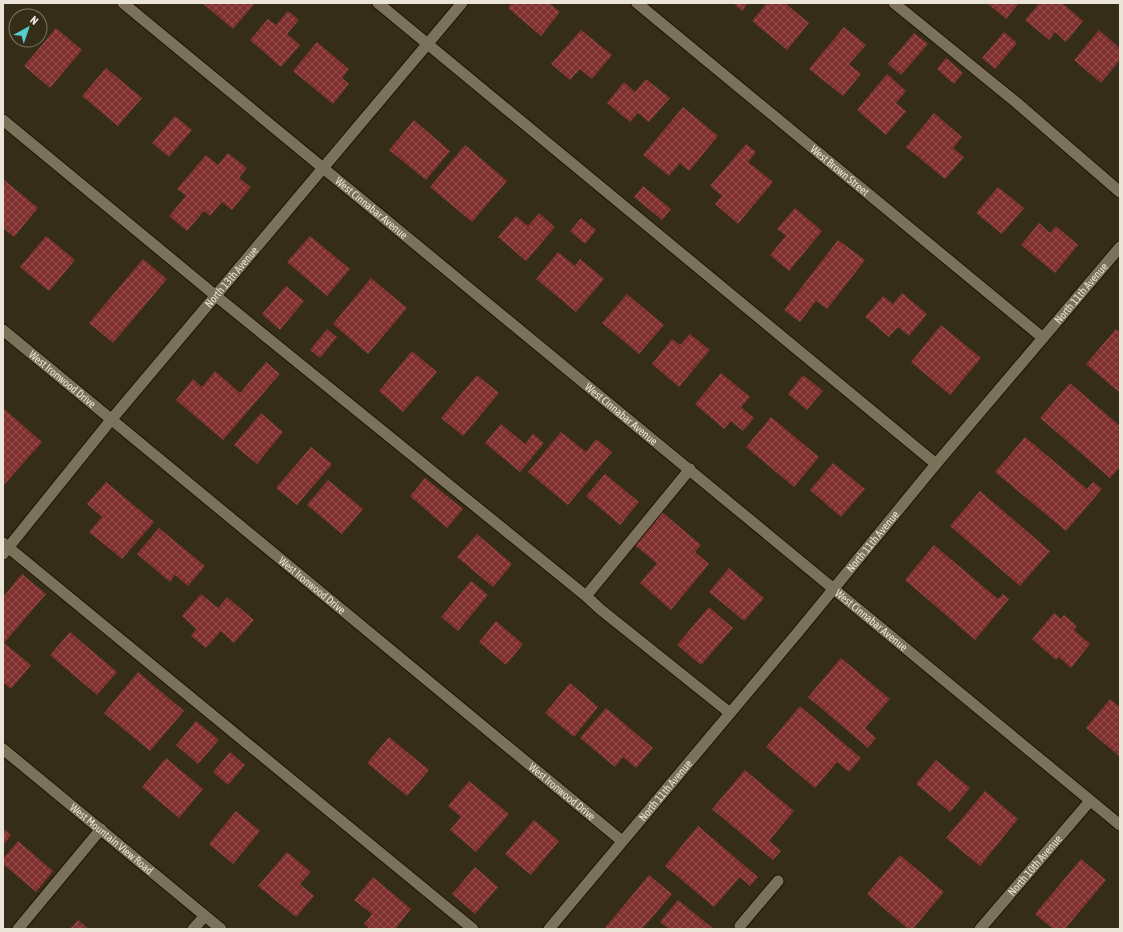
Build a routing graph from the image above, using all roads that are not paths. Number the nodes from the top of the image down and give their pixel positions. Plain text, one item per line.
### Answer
1 (123, 3) edge
2 (378, 3) edge
3 (462, 3) edge
4 (637, 3) edge
5 (894, 3) edge
6 (428, 44) junction
7 (3, 120) edge
8 (324, 167) junction
9 (1120, 192) edge
10 (1120, 246) edge
11 (216, 296) junction
12 (3, 330) edge
13 (1043, 338) junction
14 (111, 420) junction
15 (936, 464) junction
16 (690, 469) junction
17 (5, 548) edge
18 (834, 589) junction
19 (586, 596) junction
20 (730, 713) junction
21 (3, 749) edge
22 (1090, 801) junction
23 (1120, 825) edge
24 (101, 829) junction
25 (622, 841) junction
26 (778, 881) dead end
27 (204, 916) junction
28 (740, 926) dead end
29 (18, 929) edge
30 (193, 929) edge
31 (221, 929) edge
32 (473, 929) edge
33 (549, 929) edge
34 (980, 929) edge

1 - 8 street, West Cinnabar Avenue
2 - 6 street
3 - 6 street, North 13th Avenue
4 - 13 street, West Brown Street
5 - 9 street
6 - 8 street, North 13th Avenue
6 - 15 street
7 - 11 street
8 - 11 street, North 13th Avenue
8 - 16 street, West Cinnabar Avenue
10 - 13 street, North 11th Avenue
11 - 14 street, North 13th Avenue
11 - 19 street
12 - 14 street, West Ironwood Drive
13 - 15 street, North 11th Avenue
14 - 17 street, North 13th Avenue
14 - 25 street, West Ironwood Drive
15 - 18 street, North 11th Avenue
16 - 18 street, West Cinnabar Avenue
16 - 19 street
17 - 32 street
18 - 20 street, North 11th Avenue
18 - 22 street, West Cinnabar Avenue
19 - 20 street
20 - 25 street, North 11th Avenue
21 - 24 street, West Mountain View Road
22 - 23 street, West Cinnabar Avenue
22 - 34 street, North 10th Avenue
24 - 27 street, West Mountain View Road
24 - 29 street
25 - 33 street, North 11th Avenue
26 - 28 street
27 - 30 street
27 - 31 street, West Mountain View Road

